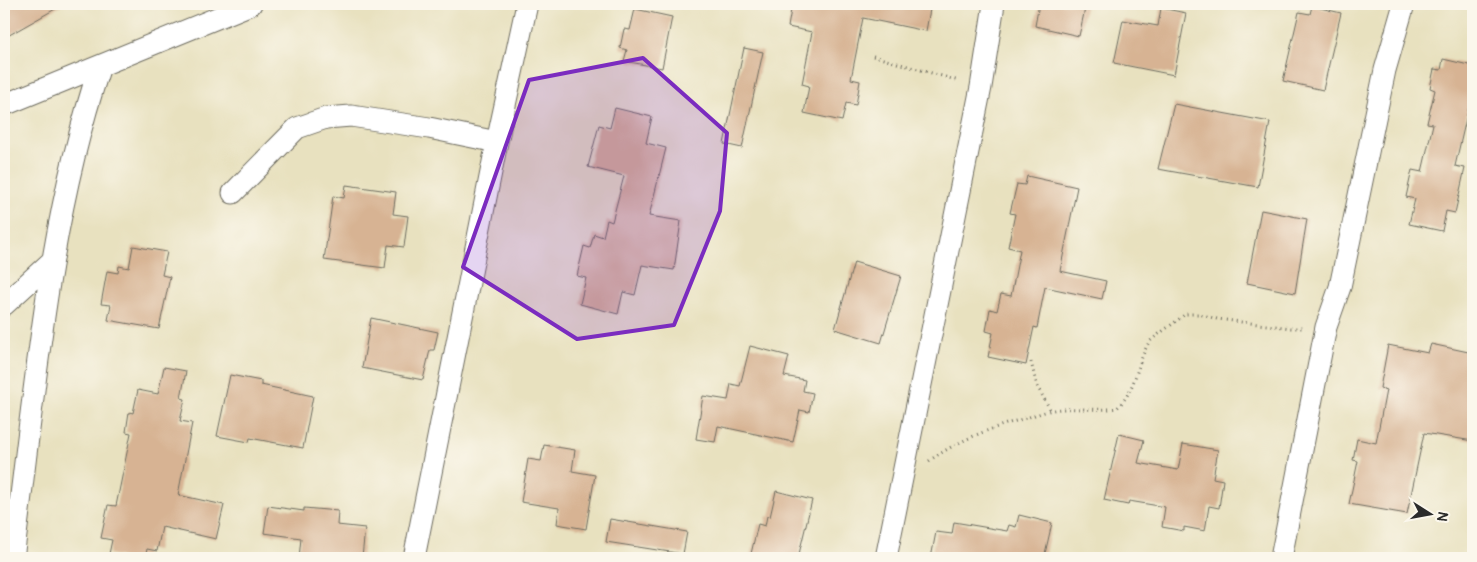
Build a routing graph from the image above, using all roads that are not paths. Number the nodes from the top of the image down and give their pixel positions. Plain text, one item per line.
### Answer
1 (251, 4) edge
2 (527, 4) edge
3 (994, 4) edge
4 (1404, 4) edge
5 (100, 66) junction
6 (4, 105) edge
7 (497, 142) junction
8 (233, 194) dead end
9 (53, 260) junction
10 (4, 305) edge
11 (13, 558) edge
12 (414, 558) edge
13 (886, 558) edge
14 (1281, 558) edge

1 - 5 street
2 - 7 street
3 - 13 street
4 - 14 street
5 - 6 street
5 - 9 street
7 - 8 street
7 - 12 street
9 - 10 street
9 - 11 street

